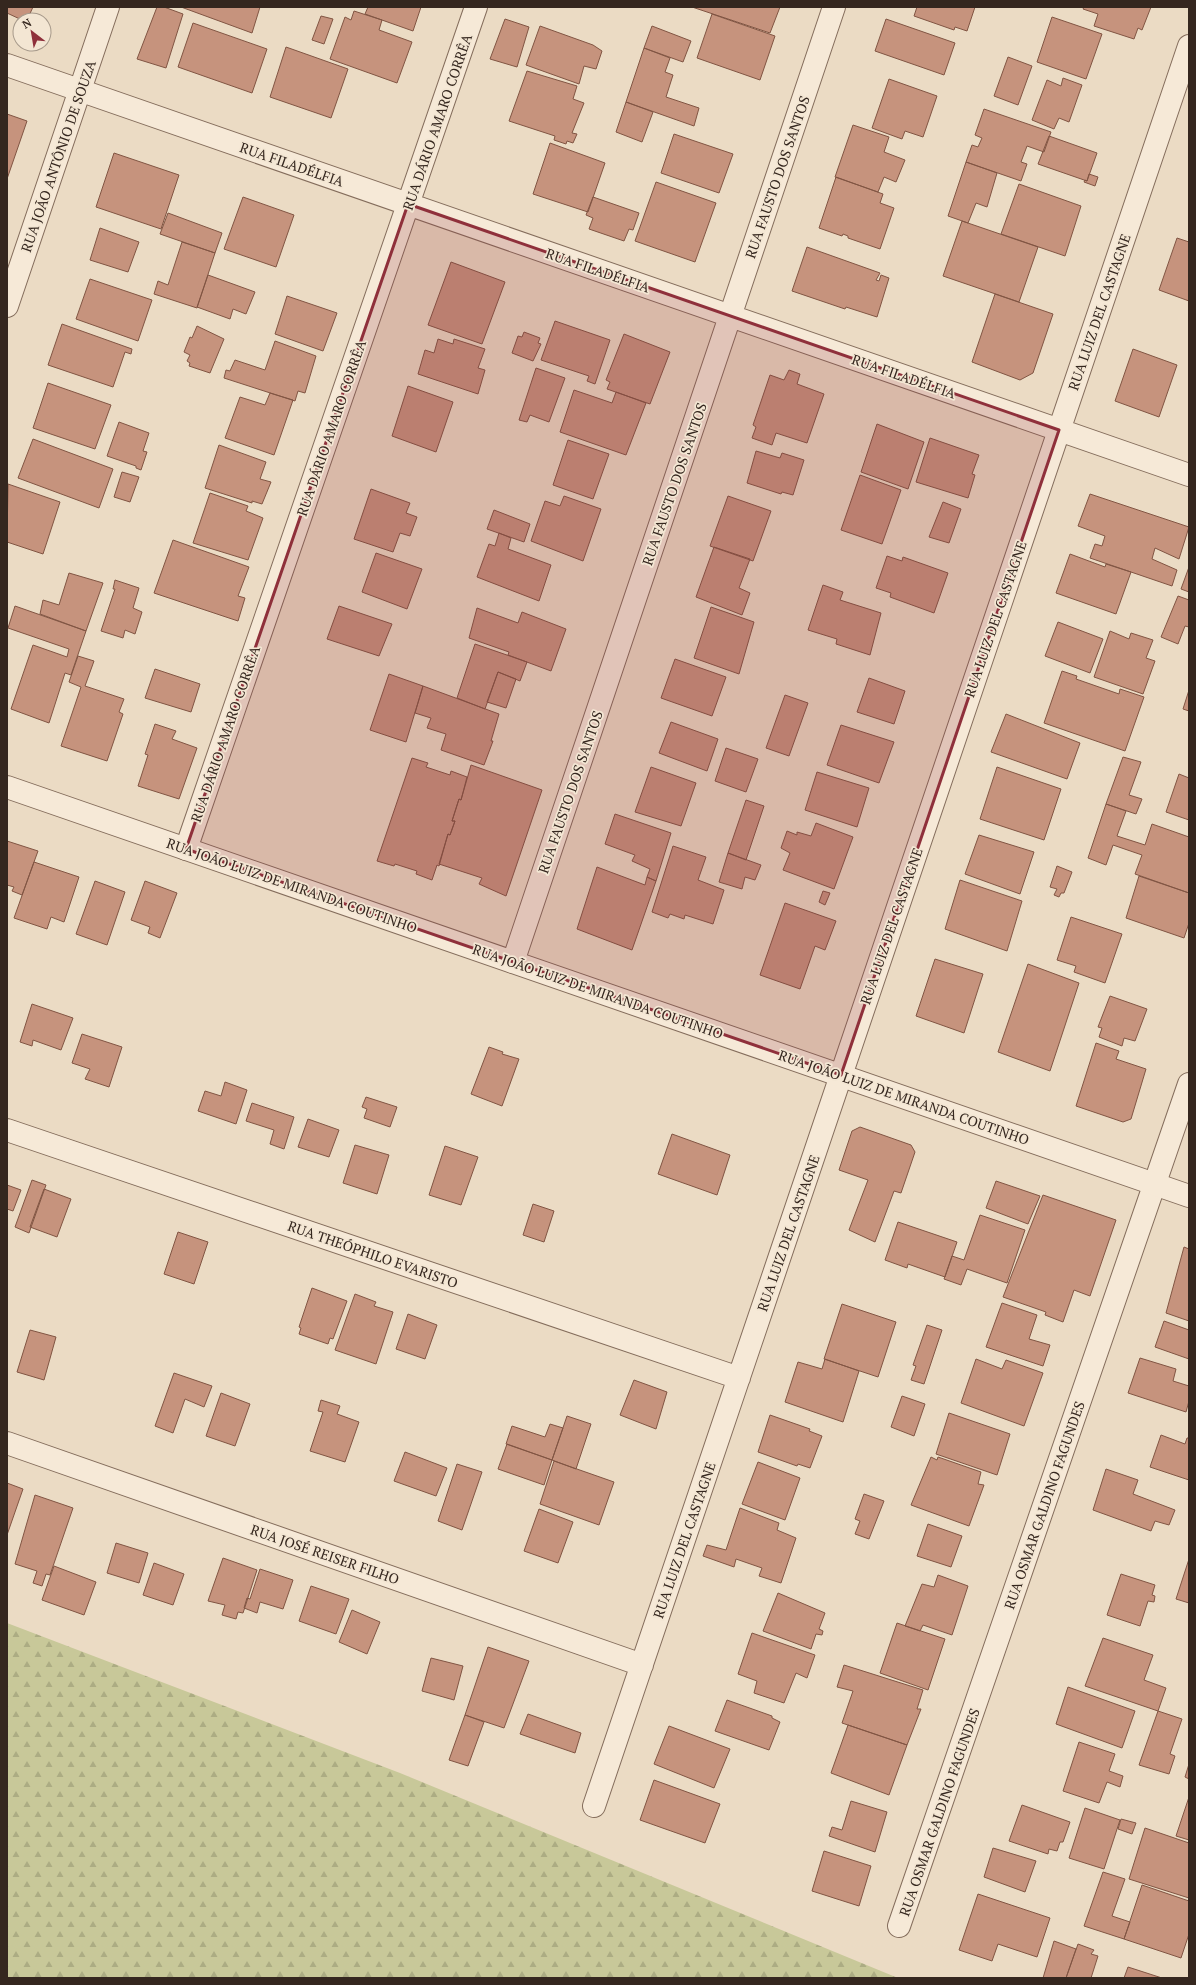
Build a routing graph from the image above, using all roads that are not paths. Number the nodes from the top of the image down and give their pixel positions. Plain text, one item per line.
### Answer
1 (108, 7) edge
2 (476, 7) edge
3 (834, 7) edge
4 (1189, 46) edge
5 (7, 65) edge
6 (80, 90) junction
7 (408, 204) junction
8 (7, 306) edge
9 (730, 316) junction
10 (1059, 430) junction
11 (1189, 475) edge
12 (7, 786) edge
13 (186, 849) junction
14 (513, 962) junction
15 (841, 1075) junction
16 (1189, 1084) edge
17 (7, 1130) edge
18 (1155, 1184) junction
19 (1189, 1196) edge
20 (739, 1378) junction
21 (7, 1443) edge
22 (642, 1665) junction
23 (594, 1806) dead end
24 (899, 1926) dead end

1 - 6 street, RUA JOÃO ANTÔNIO DE SOUZA
2 - 7 street, RUA DÁRIO AMARO CORRÊA
3 - 9 street, RUA FAUSTO DOS SANTOS
4 - 10 street, RUA LUIZ DEL CASTAGNE
5 - 6 street, RUA FILADÉLFIA
6 - 7 street, RUA FILADÉLFIA
6 - 8 street, RUA JOÃO ANTÔNIO DE SOUZA
7 - 9 street, RUA FILADÉLFIA
7 - 13 street, RUA DÁRIO AMARO CORRÊA
9 - 10 street, RUA FILADÉLFIA
9 - 14 street, RUA FAUSTO DOS SANTOS
10 - 11 street, RUA FILADÉLFIA
10 - 15 street, RUA LUIZ DEL CASTAGNE
12 - 13 street, RUA JOÃO LUIZ DE MIRANDA COUTINHO
13 - 14 street, RUA JOÃO LUIZ DE MIRANDA COUTINHO
14 - 15 street, RUA JOÃO LUIZ DE MIRANDA COUTINHO
15 - 18 street, RUA JOÃO LUIZ DE MIRANDA COUTINHO
15 - 20 street, RUA LUIZ DEL CASTAGNE
16 - 18 street, RUA OSMAR GALDINO FAGUNDES
17 - 20 street, RUA THEÓPHILO EVARISTO
18 - 19 street, RUA JOÃO LUIZ DE MIRANDA COUTINHO
18 - 24 street, RUA OSMAR GALDINO FAGUNDES
20 - 22 street, RUA LUIZ DEL CASTAGNE
21 - 22 street, RUA JOSÉ REISER FILHO
22 - 23 street, RUA LUIZ DEL CASTAGNE

